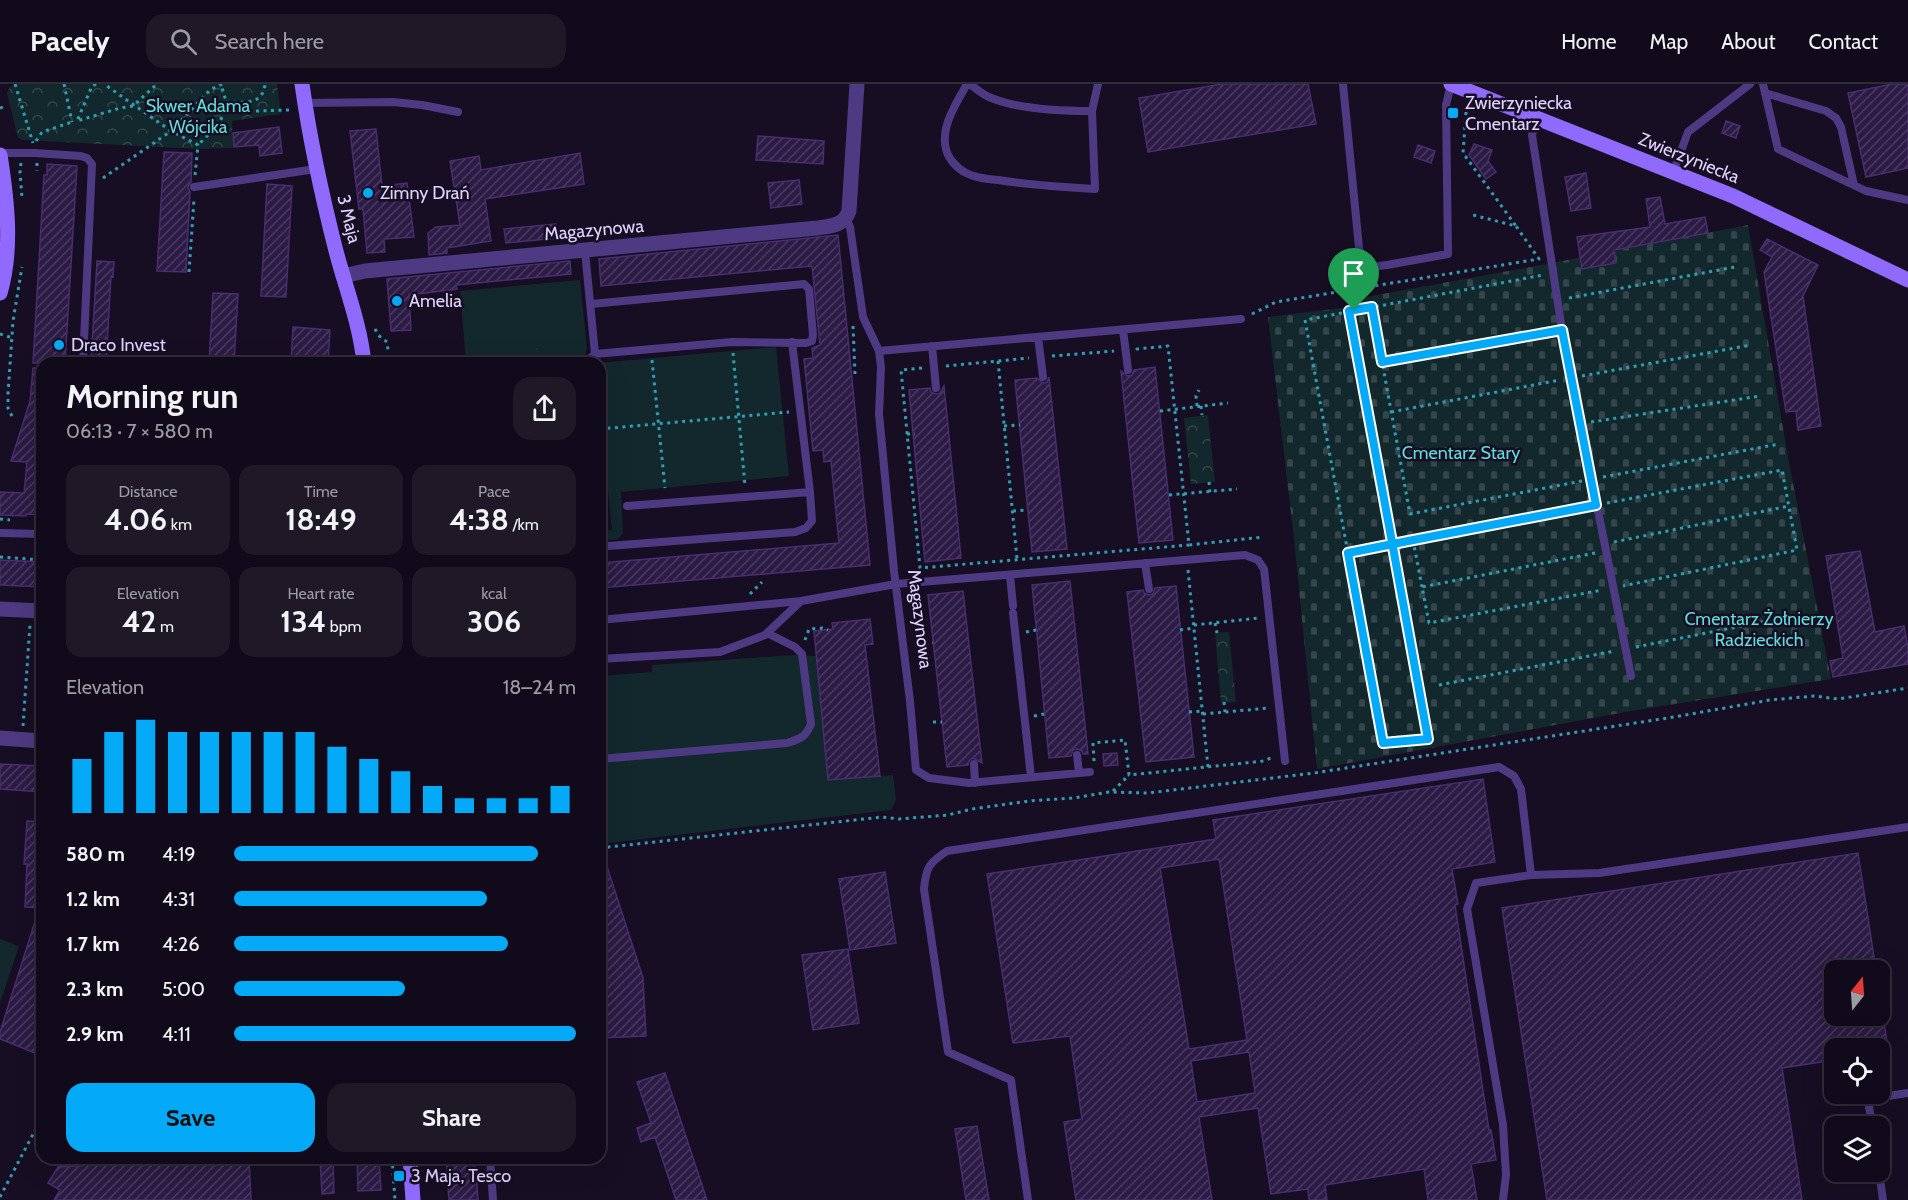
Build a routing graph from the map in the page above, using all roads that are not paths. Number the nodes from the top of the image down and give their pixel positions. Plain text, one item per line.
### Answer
1 (302, 84) edge
2 (857, 84) edge
3 (968, 84) edge
4 (1098, 84) edge
5 (1343, 84) edge
6 (1451, 84) edge
7 (1750, 84) edge
8 (1764, 88) edge
9 (304, 103) junction
10 (1092, 111) junction
11 (458, 112) dead end
12 (1538, 118) junction
13 (0, 154) edge
14 (316, 169) junction
15 (1673, 173) junction
16 (1854, 185) junction
17 (195, 188) dead end
18 (1908, 200) edge
19 (846, 218) junction
20 (585, 250) junction
21 (343, 276) junction
22 (1908, 280) edge
23 (0, 293) edge
24 (591, 304) junction
25 (1241, 319) road end
26 (1123, 330) junction
27 (1038, 337) junction
28 (792, 342) junction
29 (932, 346) junction
30 (879, 351) junction
31 (596, 354) junction
32 (83, 357) edge
33 (362, 357) edge
34 (592, 357) edge
35 (1128, 370) dead end
36 (1043, 378) dead end
37 (936, 388) dead end
38 (810, 492) junction
39 (627, 506) dead end
40 (0, 533) edge
41 (36, 534) edge
42 (606, 545) edge
43 (1145, 563) junction
44 (1010, 575) junction
45 (896, 584) junction
46 (1149, 589) dead end
47 (801, 601) junction
48 (0, 609) edge
49 (36, 611) edge
50 (606, 619) edge
51 (767, 633) junction
52 (606, 659) edge
53 (1631, 676) dead end
54 (0, 738) edge
55 (36, 741) edge
56 (1077, 755) dead end
57 (1285, 757) road end
58 (606, 758) edge
59 (974, 764) dead end
60 (1088, 768) road end
61 (1079, 773) junction
62 (1031, 777) junction
63 (975, 783) junction
64 (1908, 827) edge
65 (1531, 875) junction
66 (1908, 1093) edge
67 (1871, 1116) edge
68 (411, 1164) edge
69 (490, 1164) edge
70 (1880, 1182) edge
71 (413, 1200) edge
72 (493, 1200) edge
73 (1028, 1200) edge
74 (1503, 1200) edge
75 (1883, 1200) edge

1 - 9 street, 3 Maja
2 - 19 street, Magazynowa
3 - 10 lane
3 - 10 lane
4 - 10 lane
5 - 6 lane
6 - 12 street, Zwierzyniecka
7 - 15 lane
8 - 16 lane
8 - 16 lane
9 - 11 lane
9 - 14 street, 3 Maja
12 - 15 street, Zwierzyniecka
12 - 53 lane
13 - 23 street
13 - 32 lane
14 - 17 lane
14 - 21 street, 3 Maja
15 - 22 street, Zwierzyniecka
16 - 18 lane
19 - 20 street, Magazynowa
19 - 30 lane, Magazynowa
20 - 21 street, Magazynowa
20 - 24 lane
21 - 33 street, 3 Maja
24 - 28 lane
24 - 31 lane
25 - 26 lane
26 - 27 lane
26 - 35 lane
27 - 29 lane
27 - 36 lane
28 - 31 lane
28 - 38 lane
29 - 30 lane
29 - 37 lane
30 - 45 lane, Magazynowa
31 - 34 lane
38 - 39 lane
38 - 42 lane
40 - 41 lane
43 - 44 lane
43 - 46 lane
43 - 57 lane
44 - 45 lane
44 - 62 lane
45 - 47 lane
45 - 63 lane, Magazynowa
47 - 50 lane
47 - 51 lane
48 - 49 street
51 - 52 lane
51 - 58 lane
54 - 55 street
56 - 61 lane
59 - 63 lane
60 - 61 lane
61 - 62 lane
62 - 63 lane
64 - 65 lane
65 - 73 lane
65 - 74 lane
66 - 67 lane
68 - 71 street
69 - 72 lane
70 - 75 lane

